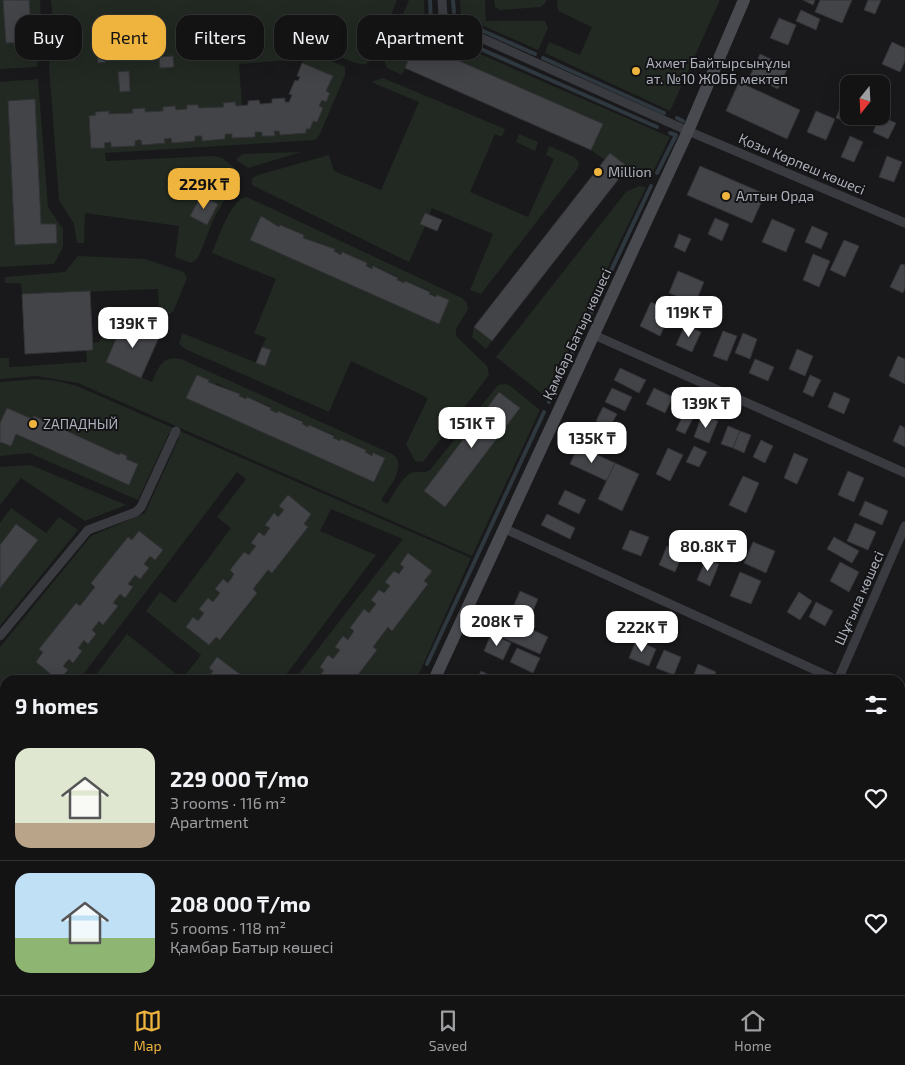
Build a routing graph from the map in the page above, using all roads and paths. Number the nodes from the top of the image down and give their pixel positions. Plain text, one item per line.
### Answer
1 (442, 0) edge
2 (744, 0) edge
3 (688, 131) junction
4 (905, 223) edge
5 (594, 335) junction
6 (176, 431) dead end
7 (905, 473) edge
8 (905, 526) edge
9 (503, 528) junction
10 (0, 636) edge
11 (436, 675) edge
12 (826, 675) edge
13 (839, 675) edge

1 - 3 street, Қозы Көрпеш көшесі
2 - 3 main road, Қамбар Батыр көшесі
3 - 4 street, Қозы Көрпеш көшесі
3 - 5 main road, Қамбар Батыр көшесі
5 - 7 street
5 - 9 main road, Қамбар Батыр көшесі
6 - 10 street
8 - 13 street, Шұғыла көшесі
9 - 11 main road, Қамбар Батыр көшесі
9 - 12 street

